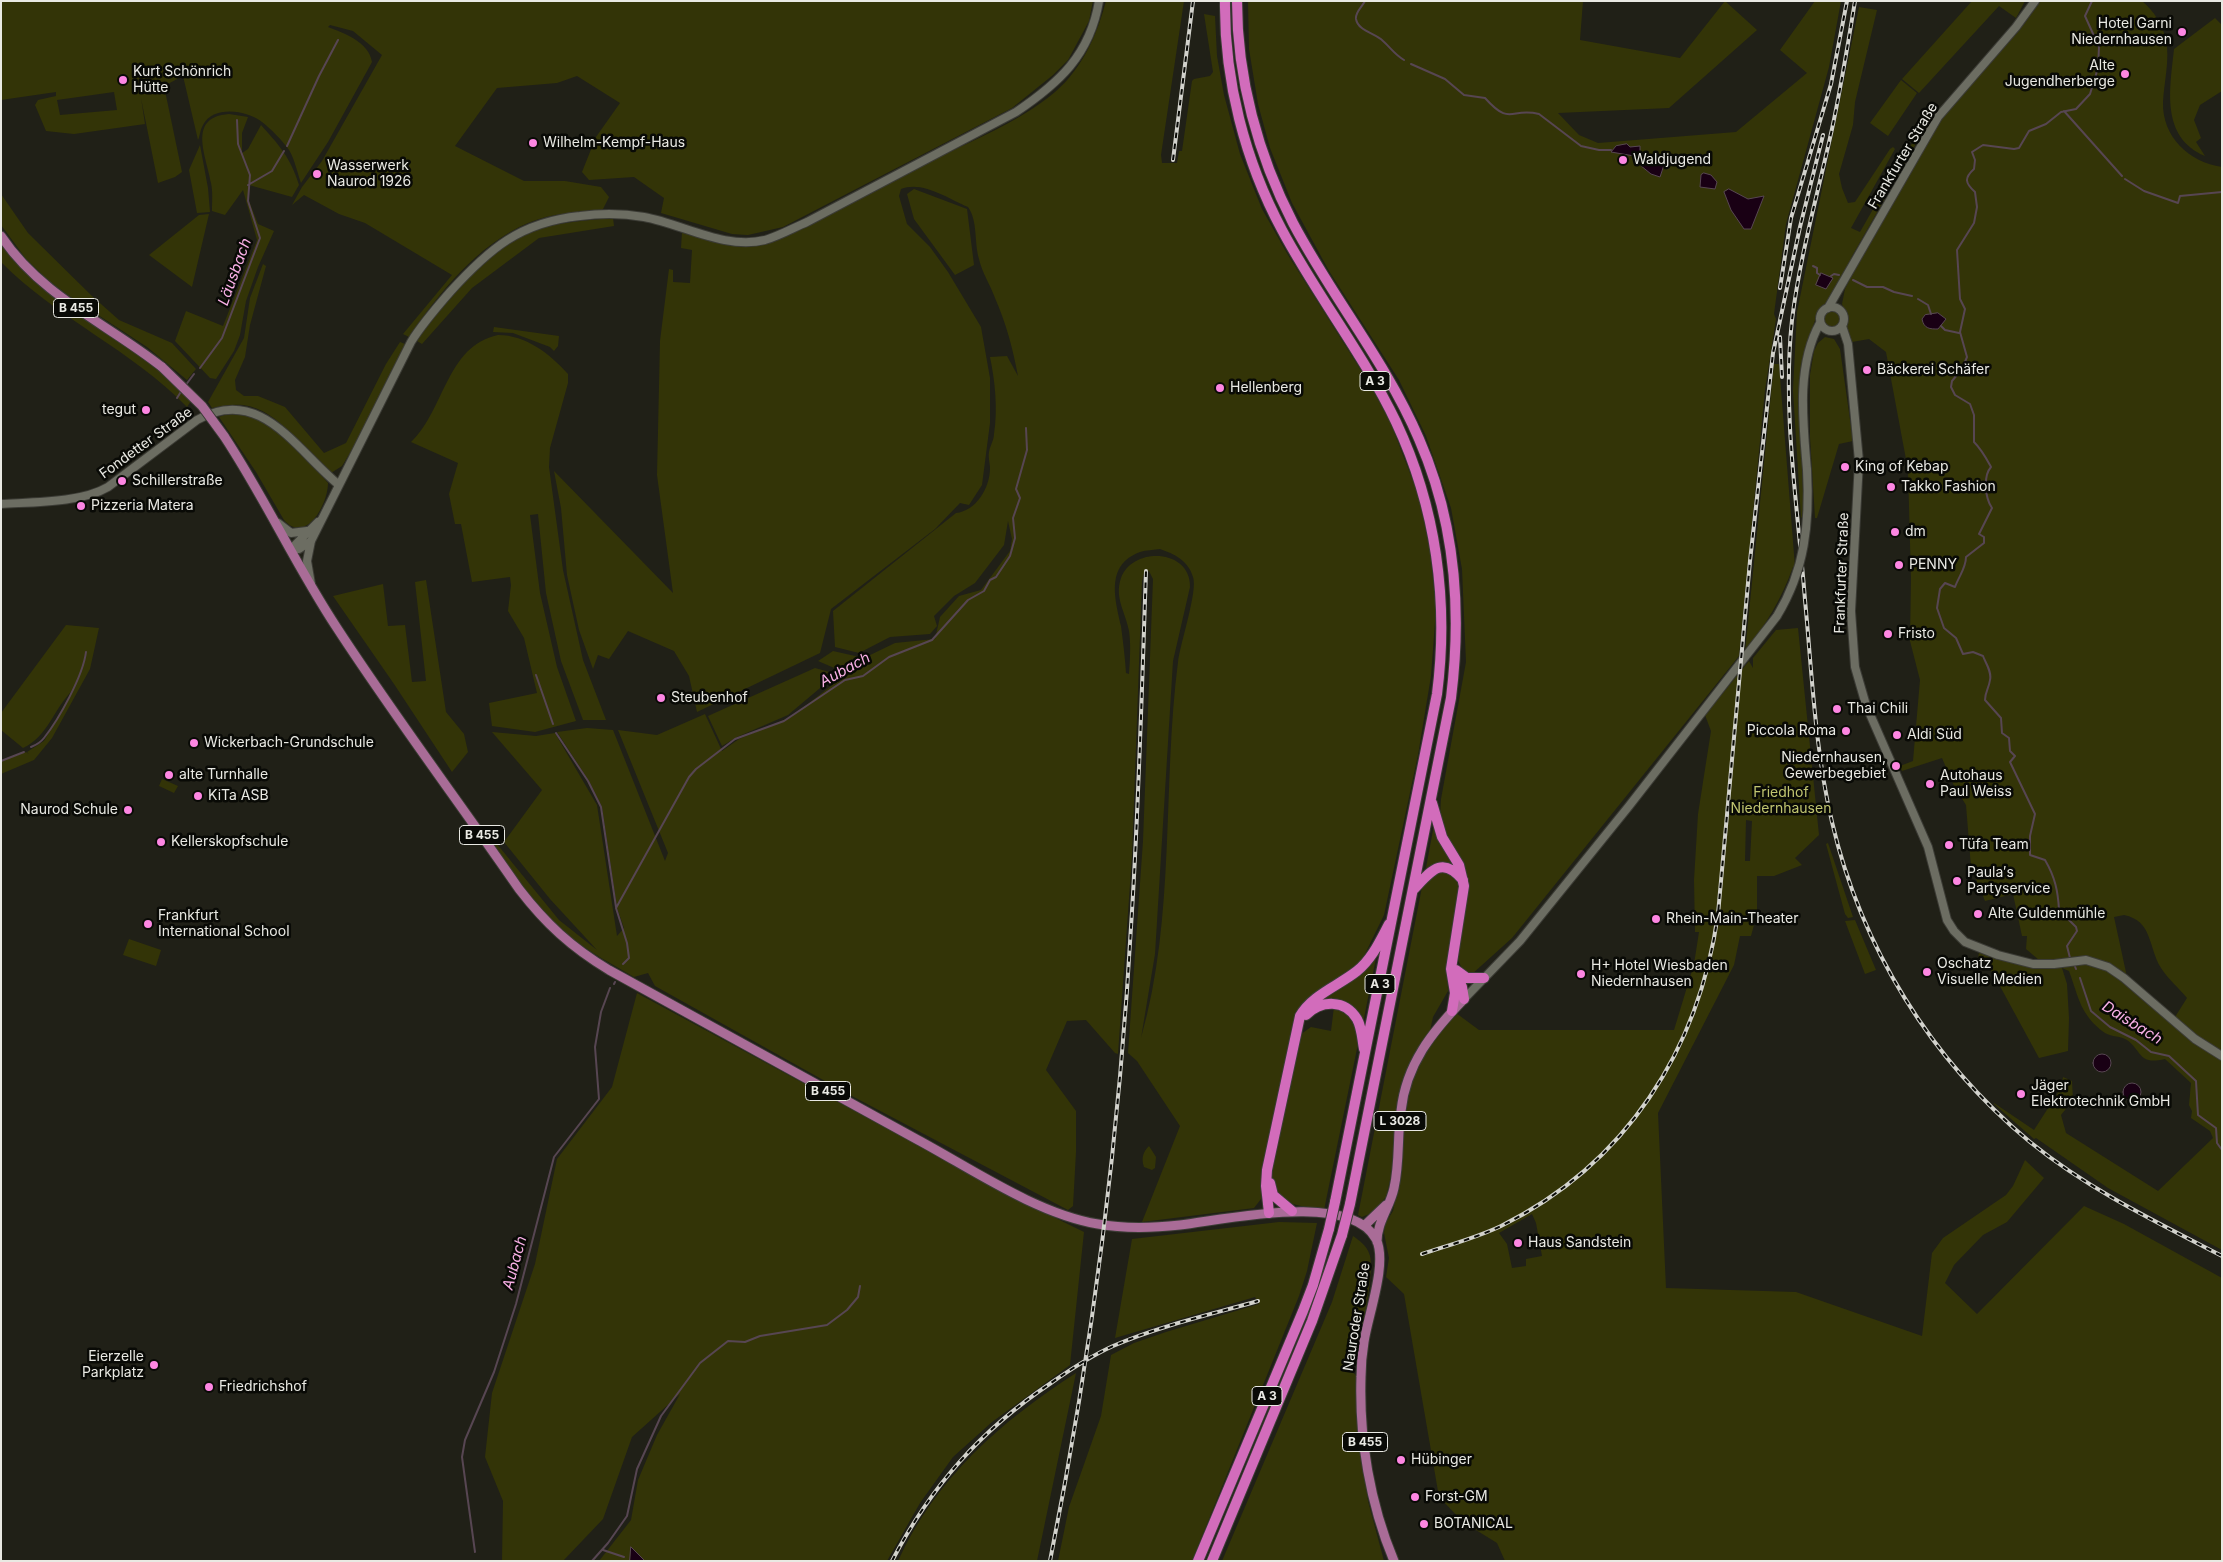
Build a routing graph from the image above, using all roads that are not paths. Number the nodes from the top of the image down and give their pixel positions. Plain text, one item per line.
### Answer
1 (1099, 1) edge
2 (1225, 1) edge
3 (1237, 1) edge
4 (2033, 2) edge
5 (1, 236) edge
6 (1844, 282) junction
7 (1828, 308) junction
8 (1838, 310) junction
9 (1820, 323) junction
10 (1842, 326) junction
11 (1829, 331) junction
12 (1810, 344) junction
13 (1848, 349) junction
14 (339, 485) junction
15 (1, 504) edge
16 (272, 515) junction
17 (324, 515) junction
18 (309, 531) junction
19 (311, 541) junction
20 (291, 549) junction
21 (312, 586) junction
22 (1431, 800) junction
23 (1463, 880) junction
24 (1413, 890) junction
25 (1394, 914) junction
26 (1453, 964) junction
27 (1484, 978) junction
28 (1453, 984) junction
29 (1464, 999) junction
30 (1452, 1011) junction
31 (1298, 1025) junction
32 (1365, 1053) junction
33 (2222, 1056) edge
34 (1267, 1170) junction
35 (1273, 1195) junction
36 (1392, 1197) junction
37 (1292, 1211) junction
38 (1269, 1213) junction
39 (1383, 1217) junction
40 (1364, 1226) junction
41 (1377, 1242) junction
42 (1377, 1515) junction
43 (1198, 1561) edge
44 (1212, 1561) edge
45 (1394, 1561) edge
46 (1400, 1561) edge

1 - 14 main road
2 - 25 highway, A 3
3 - 22 highway, A 3
4 - 6 main road, Frankfurter Straße
5 - 16 main road, B 455, bridge
6 - 7 main road, Frankfurter Straße
6 - 8 main road, Frankfurter Straße
7 - 8 main road
7 - 9 main road
8 - 10 main road
9 - 11 main road
9 - 12 main road, L 3028
10 - 11 main road
10 - 13 main road, Frankfurter Straße
11 - 12 main road
11 - 13 main road
12 - 27 main road, L 3028, bridge
13 - 33 main road, Frankfurter Straße
14 - 15 main road, Fondetter Straße
14 - 17 main road
16 - 18 main road
16 - 20 main road, B 455
17 - 18 main road
17 - 19 main road
18 - 20 main road
19 - 20 main road
19 - 21 main road
20 - 21 main road, B 455
21 - 38 main road, B 455
22 - 23 highway
22 - 24 highway, A 3
23 - 24 highway
23 - 26 highway
24 - 44 highway, A 3, bridge
25 - 31 highway
25 - 32 highway, A 3
26 - 27 highway
26 - 28 highway
26 - 29 highway
27 - 29 main road, L 3028
28 - 29 highway
28 - 30 highway
29 - 30 main road, L 3028
30 - 36 main road, L 3028
31 - 32 highway
31 - 34 highway
32 - 43 highway, A 3, bridge
34 - 35 highway
34 - 38 highway
35 - 37 highway
35 - 38 highway
36 - 39 main road, L 3028
36 - 40 main road
37 - 38 main road, B 455
37 - 40 main road, B 455
39 - 40 main road
39 - 41 main road, L 3028
40 - 41 main road, B 455
41 - 42 main road, Nauroder Straße / B 455
42 - 45 main road, Nauroder Straße / B 455
42 - 46 main road, Nauroder Straße / B 455

